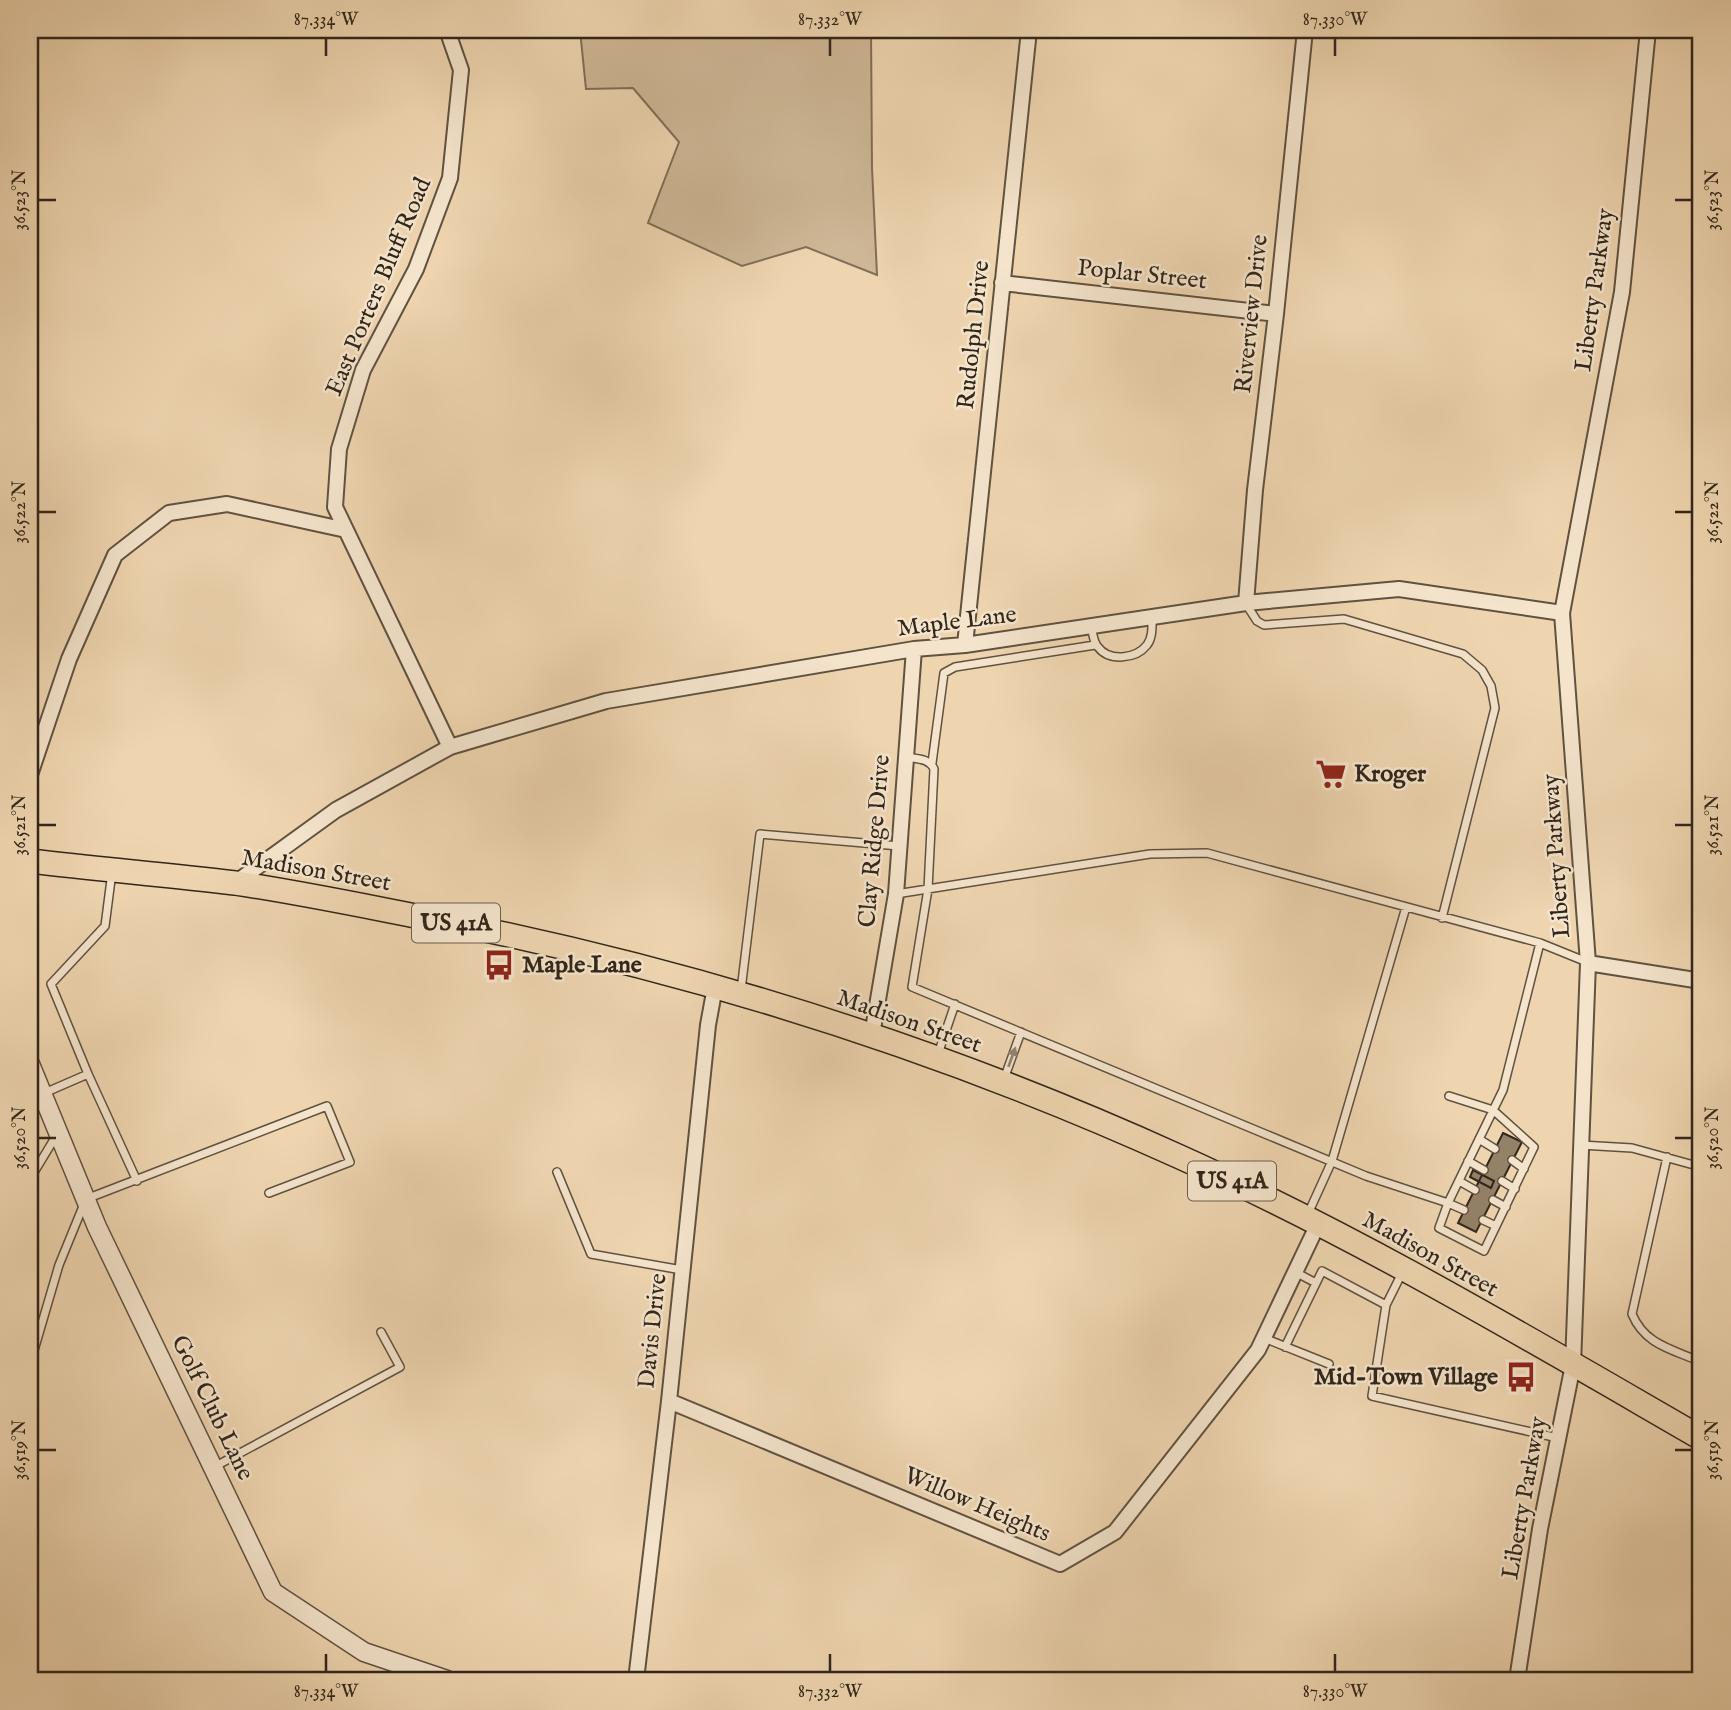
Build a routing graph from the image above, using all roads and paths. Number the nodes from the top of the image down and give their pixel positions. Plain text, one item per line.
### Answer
1 (447, 30) edge
2 (1029, 30) edge
3 (1305, 30) edge
4 (1648, 30) edge
5 (1002, 283) junction
6 (1276, 314) junction
7 (346, 530) junction
8 (1246, 603) junction
9 (1562, 613) junction
10 (1152, 617) junction
11 (1091, 626) junction
12 (965, 645) junction
13 (1096, 645) junction
14 (914, 649) junction
15 (450, 747) junction
16 (906, 757) junction
17 (932, 763) junction
18 (30, 775) edge
19 (900, 846) junction
20 (30, 861) edge
21 (112, 871) junction
22 (235, 883) junction
23 (928, 889) junction
24 (896, 894) junction
25 (1406, 907) junction
26 (1442, 918) junction
27 (1540, 943) junction
28 (1588, 962) junction
29 (1701, 981) edge
30 (715, 987) junction
31 (741, 994) junction
32 (955, 1004) junction
33 (1021, 1032) junction
34 (872, 1035) junction
35 (937, 1058) junction
36 (30, 1064) edge
37 (88, 1074) junction
38 (1002, 1083) junction
39 (42, 1094) junction
40 (1449, 1096) dead end
41 (1493, 1110) junction
42 (58, 1132) junction
43 (1479, 1139) junction
44 (1581, 1145) junction
45 (1495, 1149) dead end
46 (1667, 1157) junction
47 (1512, 1160) dead end
48 (1332, 1161) junction
49 (1468, 1161) junction
50 (1701, 1167) edge
51 (1524, 1169) junction
52 (1484, 1170) dead end
53 (557, 1172) dead end
54 (30, 1180) edge
55 (137, 1181) junction
56 (1459, 1181) junction
57 (1502, 1181) dead end
58 (1475, 1189) dead end
59 (1515, 1189) junction
60 (269, 1193) dead end
61 (86, 1199) junction
62 (1493, 1199) dead end
63 (1448, 1203) junction
64 (1506, 1207) junction
65 (1464, 1210) dead end
66 (1483, 1220) dead end
67 (1312, 1221) junction
68 (1496, 1226) junction
69 (1403, 1269) junction
70 (682, 1270) junction
71 (1295, 1272) junction
72 (1316, 1283) junction
73 (1386, 1305) junction
74 (381, 1332) dead end
75 (1263, 1338) junction
76 (1285, 1347) junction
77 (1701, 1362) edge
78 (30, 1364) edge
79 (1329, 1364) dead end
80 (1573, 1365) junction
81 (668, 1401) junction
82 (1558, 1438) junction
83 (1701, 1438) edge
84 (213, 1468) junction
85 (447, 1680) edge
86 (636, 1680) edge
87 (1517, 1680) edge

1 - 7 street, East Porters Bluff Road
2 - 5 street, Rudolph Drive
3 - 6 street, Riverview Drive
4 - 9 street, Liberty Parkway
5 - 6 street, Poplar Street
5 - 12 street, Rudolph Drive
6 - 8 street, Riverview Drive
7 - 15 street, East Porters Bluff Road
7 - 18 street
8 - 9 street, Maple Lane
8 - 10 street, Maple Lane
8 - 26 lane
9 - 28 street, Liberty Parkway
10 - 11 street, Maple Lane
10 - 13 lane
11 - 12 street, Maple Lane
11 - 13 lane
12 - 14 street, Maple Lane
13 - 17 lane
14 - 15 street, Maple Lane
14 - 16 street, Clay Ridge Drive
15 - 22 street, Maple Lane
16 - 17 lane
16 - 19 street, Clay Ridge Drive
17 - 23 lane
19 - 24 street, Clay Ridge Drive
19 - 31 lane
20 - 21 main road, Madison Street / US 41A
21 - 22 main road, Madison Street / US 41A
21 - 37 lane
22 - 30 main road, Madison Street / US 41A
23 - 24 lane
23 - 25 lane
23 - 32 lane
24 - 34 street, Clay Ridge Drive
25 - 26 lane
25 - 48 lane
26 - 27 lane
27 - 28 lane
27 - 41 lane
28 - 29 street
28 - 44 street, Liberty Parkway
30 - 31 main road, Madison Street / US 41A
30 - 70 street, Davis Drive
31 - 34 main road, Madison Street / US 41A
32 - 33 lane
32 - 35 lane
38 -> 33 lane
33 - 48 lane
34 - 35 main road, Madison Street / US 41A
35 - 38 main road, Madison Street / US 41A
36 - 39 street, Golf Club Lane
37 - 39 lane
37 - 55 lane
38 - 67 main road, Madison Street / US 41A
39 - 42 street, Golf Club Lane
40 - 41 lane
41 - 43 lane
41 - 51 lane
42 - 54 lane
42 - 61 street, Golf Club Lane
43 - 45 lane
43 - 49 lane
44 - 46 lane
44 - 80 street, Liberty Parkway
46 - 50 lane
46 - 77 lane
47 - 51 lane
48 - 63 lane
48 - 67 lane
49 - 52 lane
49 - 56 lane
51 - 59 lane
53 - 70 lane
55 - 60 lane
55 - 61 lane
56 - 58 lane
56 - 63 lane
57 - 59 lane
59 - 64 lane
61 - 78 lane
61 - 84 street, Golf Club Lane
62 - 64 lane
63 - 65 lane
63 - 68 lane
64 - 68 lane
66 - 68 lane
67 - 69 main road, Madison Street / US 41A
67 - 71 street, Willow Heights
69 - 73 lane
69 - 80 main road, Madison Street / US 41A
70 - 81 street, Davis Drive
71 - 72 lane
71 - 75 street, Willow Heights
72 - 73 lane
72 - 76 lane
73 - 82 lane
74 - 84 lane
75 - 76 lane
75 - 81 street, Willow Heights
76 - 79 lane
80 - 82 street, Liberty Parkway
80 - 83 main road, Madison Street / US 41A
81 - 86 street, Davis Drive
82 - 87 street, Liberty Parkway
84 - 85 street, Golf Club Lane

